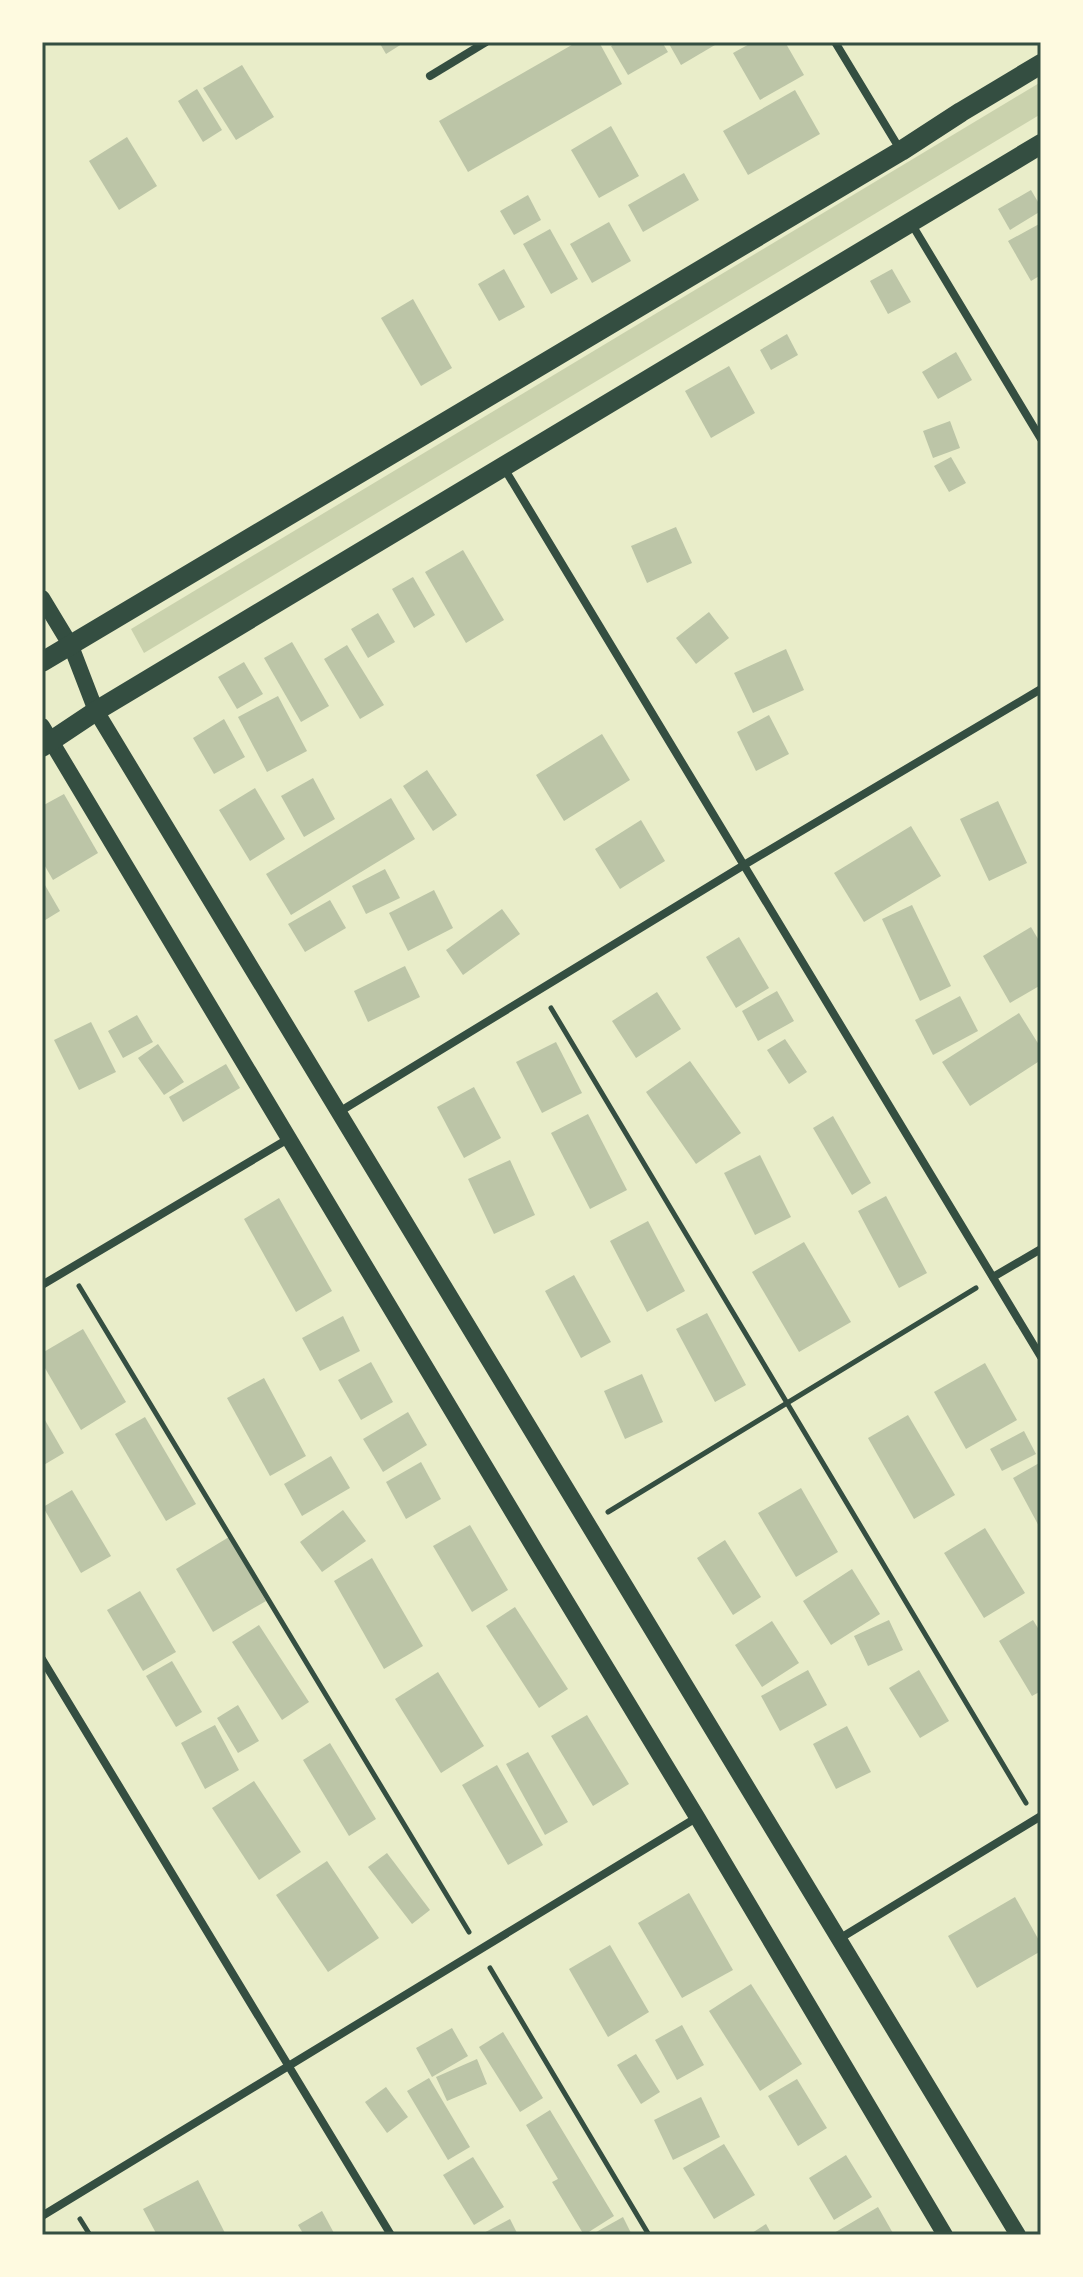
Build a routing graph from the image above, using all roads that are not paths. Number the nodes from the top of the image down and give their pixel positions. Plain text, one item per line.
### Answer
1 (486, 42) edge
2 (835, 42) edge
3 (1041, 64) edge
4 (430, 76) dead end
5 (1041, 144) edge
6 (901, 151) junction
7 (911, 222) junction
8 (1041, 439) edge
9 (503, 467) junction
10 (42, 598) edge
11 (71, 646) junction
12 (42, 662) edge
13 (1041, 689) edge
14 (96, 711) junction
15 (45, 738) edge
16 (744, 865) junction
17 (339, 1112) junction
18 (288, 1139) junction
19 (1041, 1249) edge
20 (993, 1277) junction
21 (42, 1285) edge
22 (1041, 1357) edge
23 (42, 1659) edge
24 (697, 1817) junction
25 (1038, 1818) edge
26 (839, 1939) junction
27 (289, 2066) junction
28 (42, 2216) edge
29 (391, 2235) edge
30 (945, 2235) edge
31 (1018, 2235) edge

1 - 4 street
2 - 6 street
3 - 6 main road
5 - 7 main road
6 - 11 main road
7 - 8 street
7 - 9 main road
9 - 14 main road
9 - 16 street
10 - 11 main road
11 - 12 main road
11 - 14 main road
13 - 16 street
14 - 15 main road
14 - 17 main road
15 - 18 main road
16 - 17 street
16 - 20 street
17 - 26 main road
18 - 21 street
18 - 24 main road
19 - 20 street
20 - 22 street
23 - 27 street
24 - 27 street
24 - 30 main road
25 - 26 street
26 - 31 main road
27 - 28 street
27 - 29 street

